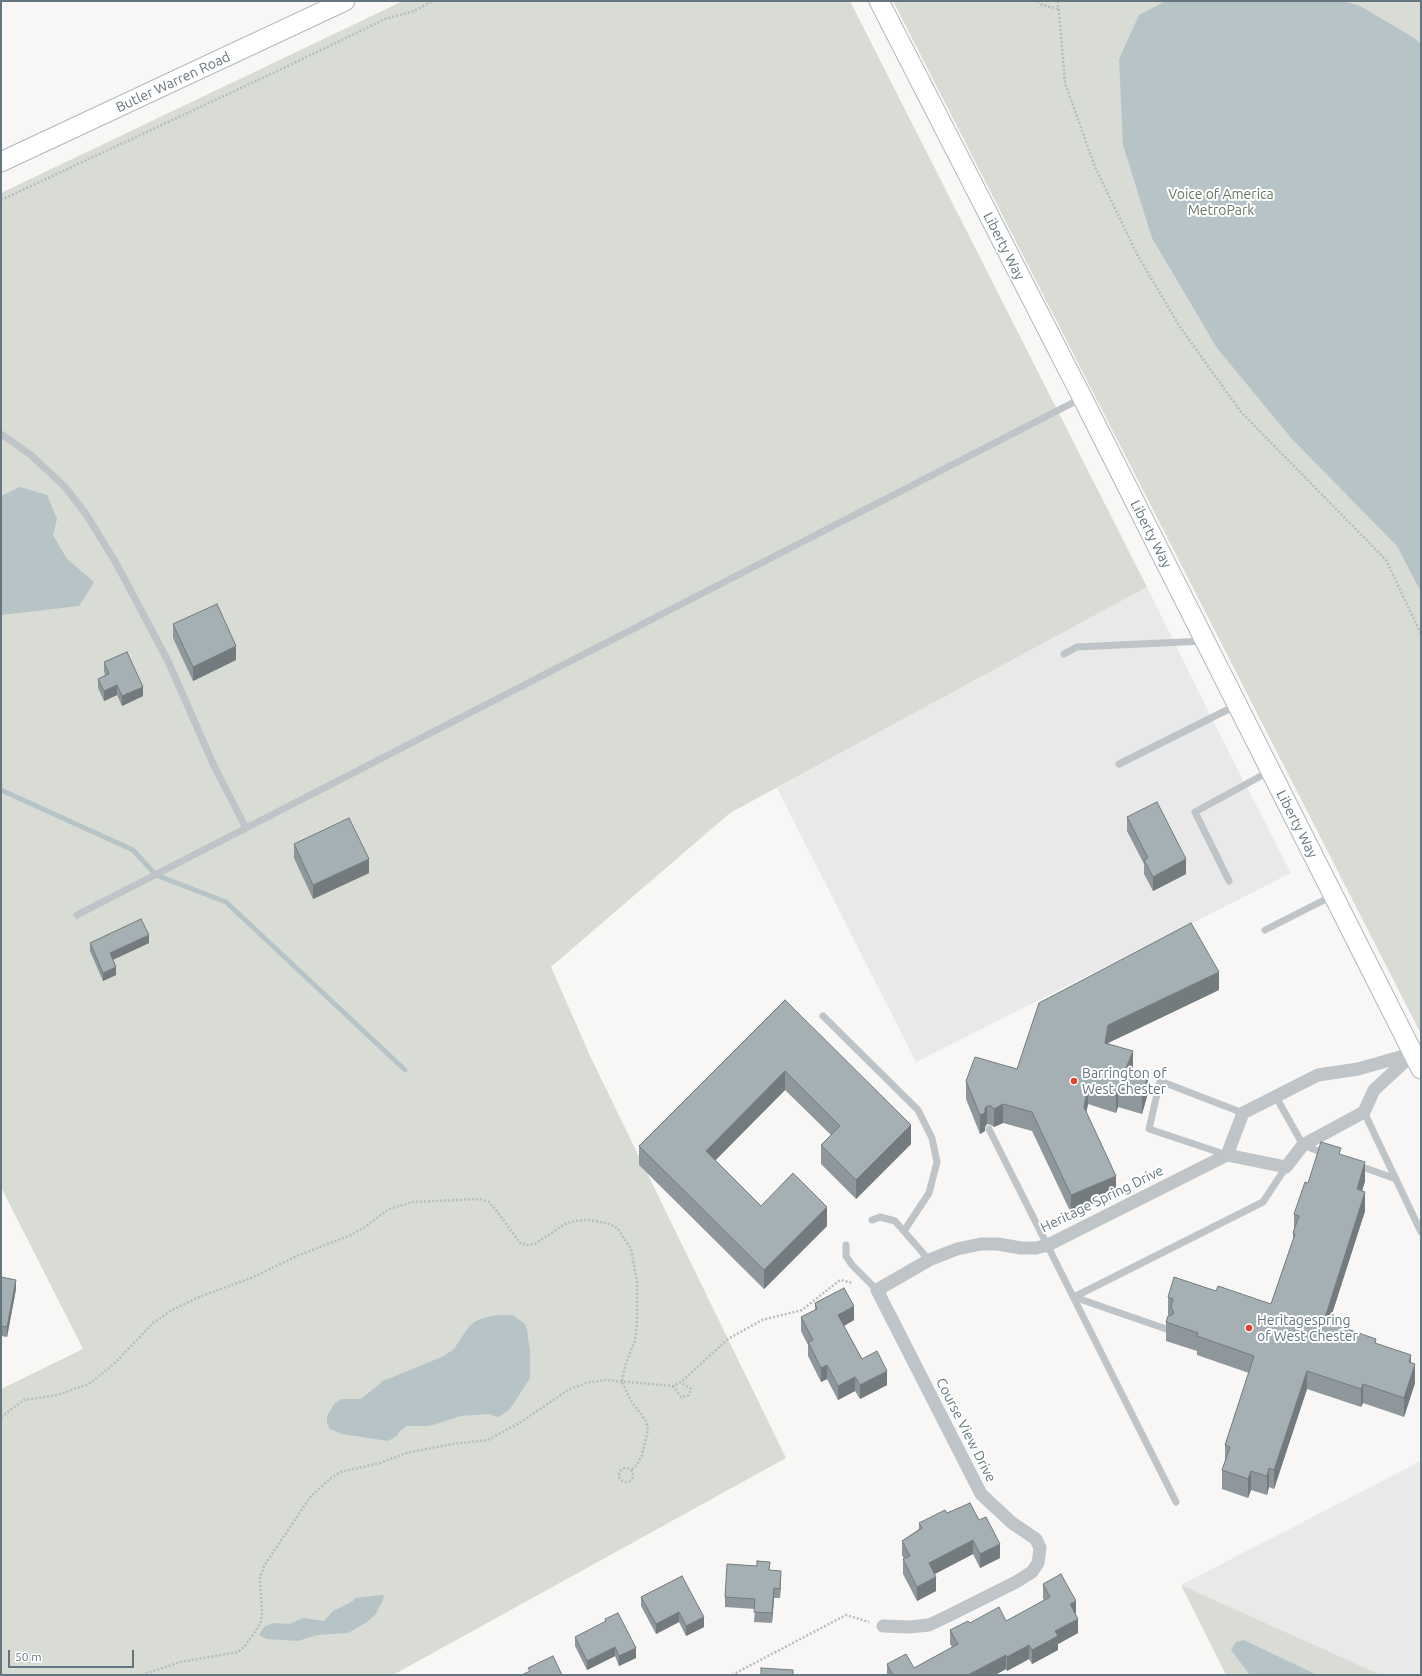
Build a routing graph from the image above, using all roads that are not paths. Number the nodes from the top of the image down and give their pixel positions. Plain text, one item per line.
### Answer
1 (346, 1) edge
2 (878, 1) edge
3 (1, 162) edge
4 (1082, 398) junction
5 (1, 434) edge
6 (1205, 641) junction
7 (1064, 654) dead end
8 (1237, 705) junction
9 (1119, 764) dead end
10 (1270, 771) junction
11 (246, 828) junction
12 (1229, 881) dead end
13 (1333, 895) junction
14 (77, 915) dead end
15 (1265, 930) dead end
16 (823, 1016) dead end
17 (1417, 1061) edge
18 (1276, 1097) junction
19 (1364, 1112) junction
20 (1243, 1113) junction
21 (989, 1129) dead end
22 (1303, 1146) junction
23 (1227, 1155) junction
24 (1332, 1156) edge
25 (1346, 1161) edge
26 (1286, 1167) junction
27 (1396, 1179) junction
28 (872, 1220) dead end
29 (904, 1231) junction
30 (1421, 1232) edge
31 (846, 1245) dead end
32 (1048, 1245) junction
33 (929, 1260) junction
34 (877, 1290) junction
35 (1074, 1297) junction
36 (1169, 1330) edge
37 (1176, 1502) dead end
38 (883, 1626) road end

1 - 3 main road, Butler Warren Road
2 - 4 main road, Liberty Way
4 - 6 main road, Liberty Way
4 - 11 lane
5 - 11 lane
6 - 7 lane
6 - 8 main road, Liberty Way
8 - 9 lane
8 - 10 main road, Liberty Way
10 - 12 lane
10 - 13 main road, Liberty Way
11 - 14 lane
13 - 15 lane
13 - 17 main road, Liberty Way
16 - 29 lane
17 - 18 street
17 - 19 street
18 - 20 street
18 - 22 lane
19 - 22 street
19 - 27 lane
20 - 23 street
20 - 23 lane
21 - 32 lane
22 - 24 lane
22 - 26 street
23 - 26 street
23 - 32 street, Heritage Spring Drive
25 - 27 lane
26 - 35 lane
27 - 30 lane
28 - 29 lane
29 - 33 lane
31 - 34 lane
32 - 33 street, Heritage Spring Drive
32 - 35 lane
33 - 34 street, Heritage Spring Drive
34 - 38 street, Course View Drive
35 - 36 lane
35 - 37 lane

